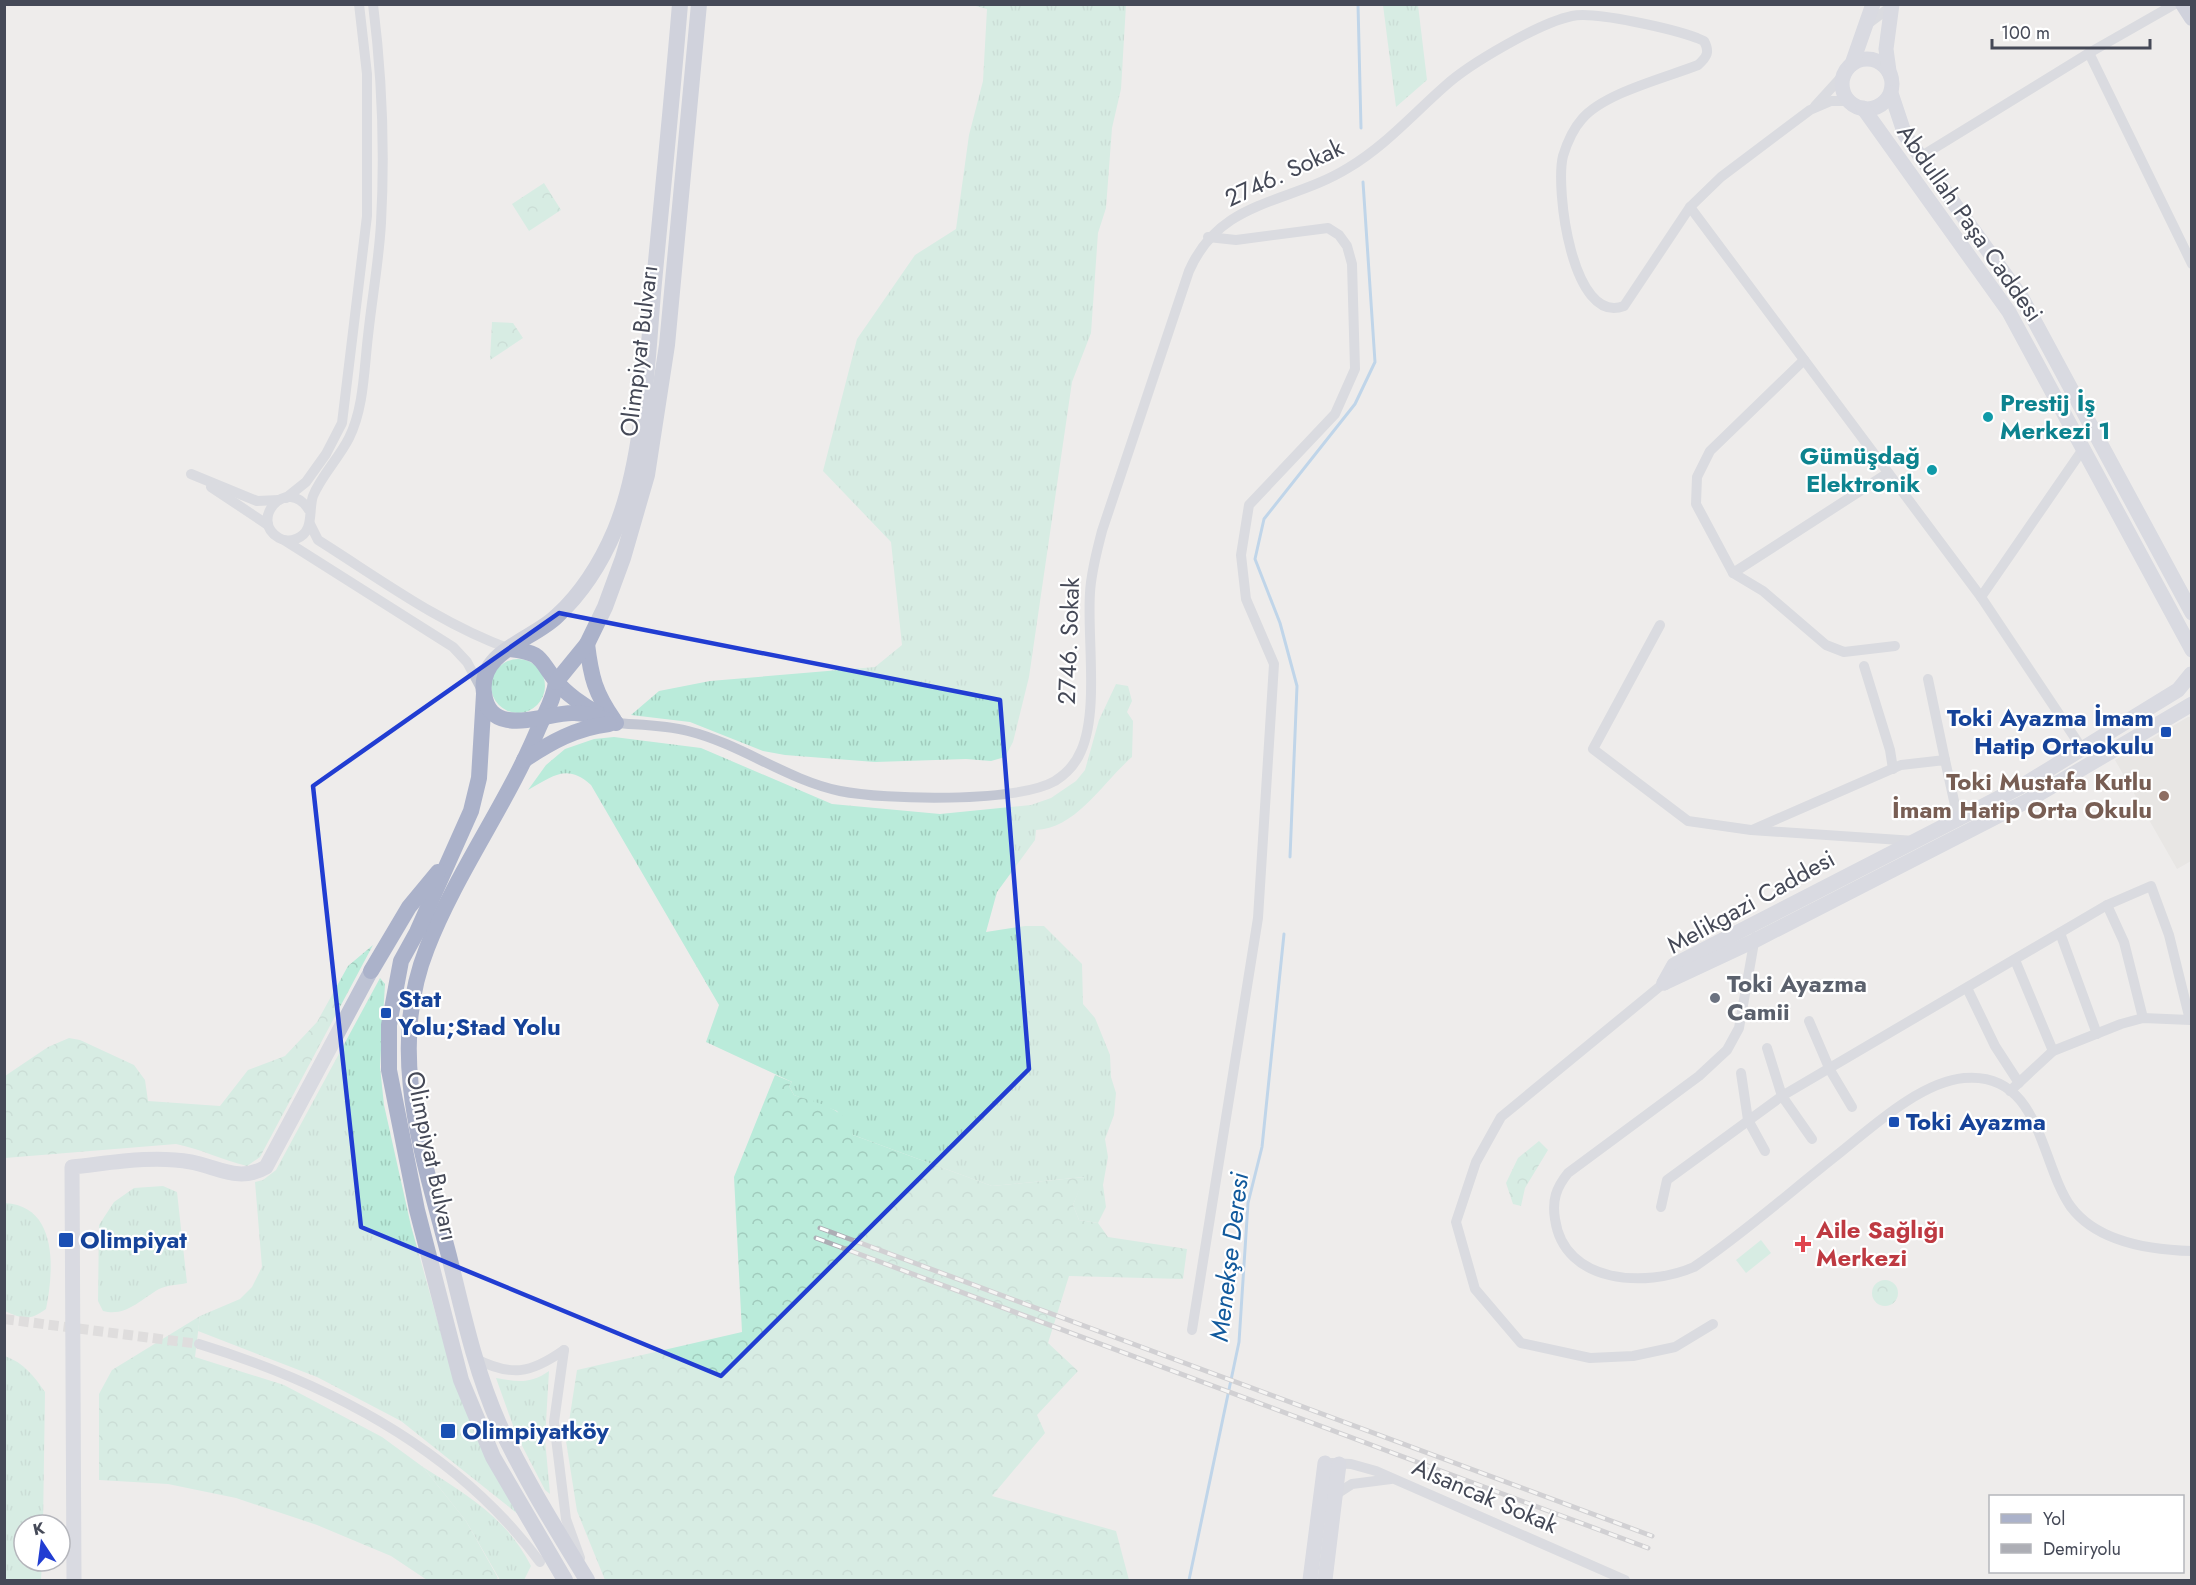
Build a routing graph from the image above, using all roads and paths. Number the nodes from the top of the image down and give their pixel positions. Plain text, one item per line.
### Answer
1 (359, 4) edge
2 (373, 4) edge
3 (680, 4) edge
4 (699, 4) edge
5 (1874, 4) edge
6 (2175, 4) edge
7 (2183, 4) edge
8 (1892, 5) edge
9 (2192, 18) edge
10 (1869, 23) junction
11 (2089, 53) junction
12 (1849, 68) junction
13 (1889, 71) junction
14 (1890, 93) junction
15 (1856, 105) junction
16 (1810, 110) junction
17 (1920, 157) junction
18 (1690, 207) junction
19 (1208, 237) junction
20 (2192, 264) edge
21 (1804, 360) junction
22 (2083, 449) junction
23 (1888, 473) junction
24 (282, 499) junction
25 (309, 510) junction
26 (310, 524) junction
27 (268, 525) junction
28 (284, 540) junction
29 (1733, 573) junction
30 (1981, 597) junction
31 (2192, 613) edge
32 (1660, 625) dead end
33 (587, 644) junction
34 (1895, 646) dead end
35 (510, 649) junction
36 (2192, 650) edge
37 (1864, 666) dead end
38 (2191, 674) edge
39 (1928, 679) dead end
40 (2192, 681) edge
41 (556, 682) junction
42 (484, 694) junction
43 (2192, 704) edge
44 (544, 716) junction
45 (616, 723) junction
46 (2083, 750) junction
47 (1945, 760) junction
48 (524, 761) junction
49 (1893, 769) junction
50 (1958, 819) junction
51 (1751, 830) junction
52 (1914, 840) junction
53 (1923, 854) junction
54 (452, 855) junction
55 (2107, 905) junction
56 (441, 915) junction
57 (417, 932) junction
58 (1753, 933) junction
59 (2060, 933) junction
60 (2015, 960) junction
61 (371, 971) junction
62 (398, 977) junction
63 (1664, 983) joint
64 (1967, 988) junction
65 (2143, 1018) junction
66 (1809, 1022) dead end
67 (2097, 1034) junction
68 (1767, 1048) dead end
69 (2053, 1051) junction
70 (1830, 1070) junction
71 (1741, 1073) dead end
72 (2019, 1083) junction
73 (2010, 1091) junction
74 (1782, 1096) junction
75 (1852, 1107) dead end
76 (1748, 1120) junction
77 (1812, 1139) dead end
78 (1765, 1151) dead end
79 (1660, 1207) dead end
80 (2192, 1251) edge
81 (1713, 1324) dead end
82 (1192, 1330) dead end
83 (199, 1344) tunnel mouth
84 (474, 1357) junction
85 (1332, 1463) junction
86 (1392, 1479) junction
87 (1335, 1495) junction
88 (540, 1562) dead end
89 (74, 1581) edge
90 (564, 1581) edge
91 (588, 1581) edge
92 (1310, 1581) edge
93 (1324, 1581) edge
94 (1625, 1581) edge

1 - 24 street
2 - 25 street
3 - 35 main road, Olimpiyat Bulvarı
4 - 33 main road, Olimpiyat Bulvarı
5 - 10 street
6 - 11 street
7 - 9 main road
8 - 10 street
8 - 13 street
10 - 12 street
11 - 17 street
11 - 20 street
12 - 13 street
12 - 15 street
12 - 16 street
13 - 14 street
14 - 15 street
14 - 17 street, Abdullah Paşa Caddesi
15 - 16 street
15 - 22 street, Abdullah Paşa Caddesi
16 - 18 street, 2746. Sokak
17 - 31 street, Abdullah Paşa Caddesi
18 - 19 street, 2746. Sokak
18 - 21 street
19 - 45 street, 2746. Sokak
19 - 82 street
21 - 23 street
21 - 29 street
22 - 30 street
22 - 36 street, Abdullah Paşa Caddesi
23 - 29 street
23 - 30 street
24 - 25 street
24 - 27 street
24 - 27 street
25 - 26 street
26 - 28 street
26 - 35 street
27 - 28 street
28 - 42 street
29 - 34 street
30 - 46 street
32 - 51 street
33 - 41 main road, Olimpiyat Bulvarı
33 - 45 main road
35 - 41 main road
35 - 42 main road
37 - 49 street
38 - 40 street
38 - 46 street, Melikgazi Caddesi
39 - 47 street
41 - 44 main road
41 - 45 main road
42 - 44 main road
42 - 54 main road, Olimpiyat Bulvarı
43 - 53 street, Melikgazi Caddesi
44 - 45 main road
44 - 48 main road, Olimpiyat Bulvarı
45 - 48 main road
46 - 50 street, Melikgazi Caddesi
47 - 49 street
47 - 50 street
48 - 56 main road, Olimpiyat Bulvarı
49 - 51 street
50 - 52 street, Melikgazi Caddesi
51 - 52 street
52 - 53 street
52 - 58 street, Melikgazi Caddesi
53 - 58 street, Melikgazi Caddesi
54 - 57 main road, Olimpiyat Bulvarı
54 - 61 main road
55 - 59 street
55 - 65 street
55 - 65 street
56 - 57 main road
56 - 84 main road, Olimpiyat Bulvarı
57 - 61 main road
57 - 62 main road, Olimpiyat Bulvarı
58 - 63 street, Melikgazi Caddesi
58 - 73 street
59 - 60 street
59 - 67 street
60 - 64 street
60 - 69 street
61 - 62 main road
61 - 89 street
62 - 90 main road, Olimpiyat Bulvarı
63 - 81 street
64 - 70 street
64 - 72 street
65 - 67 street
66 - 70 street
67 - 69 street
68 - 74 street
69 - 72 street
70 - 74 street
70 - 75 street
71 - 76 street
72 - 73 street
73 - 80 street
74 - 76 street
74 - 77 street
76 - 78 street
76 - 79 street
83 - 88 street
84 - 91 main road, Olimpiyat Bulvarı
84 - 91 street
85 - 86 street, Alsancak Sokak
85 - 87 street
85 - 92 street
86 - 87 street
86 - 94 street, Alsancak Sokak
87 - 93 street

